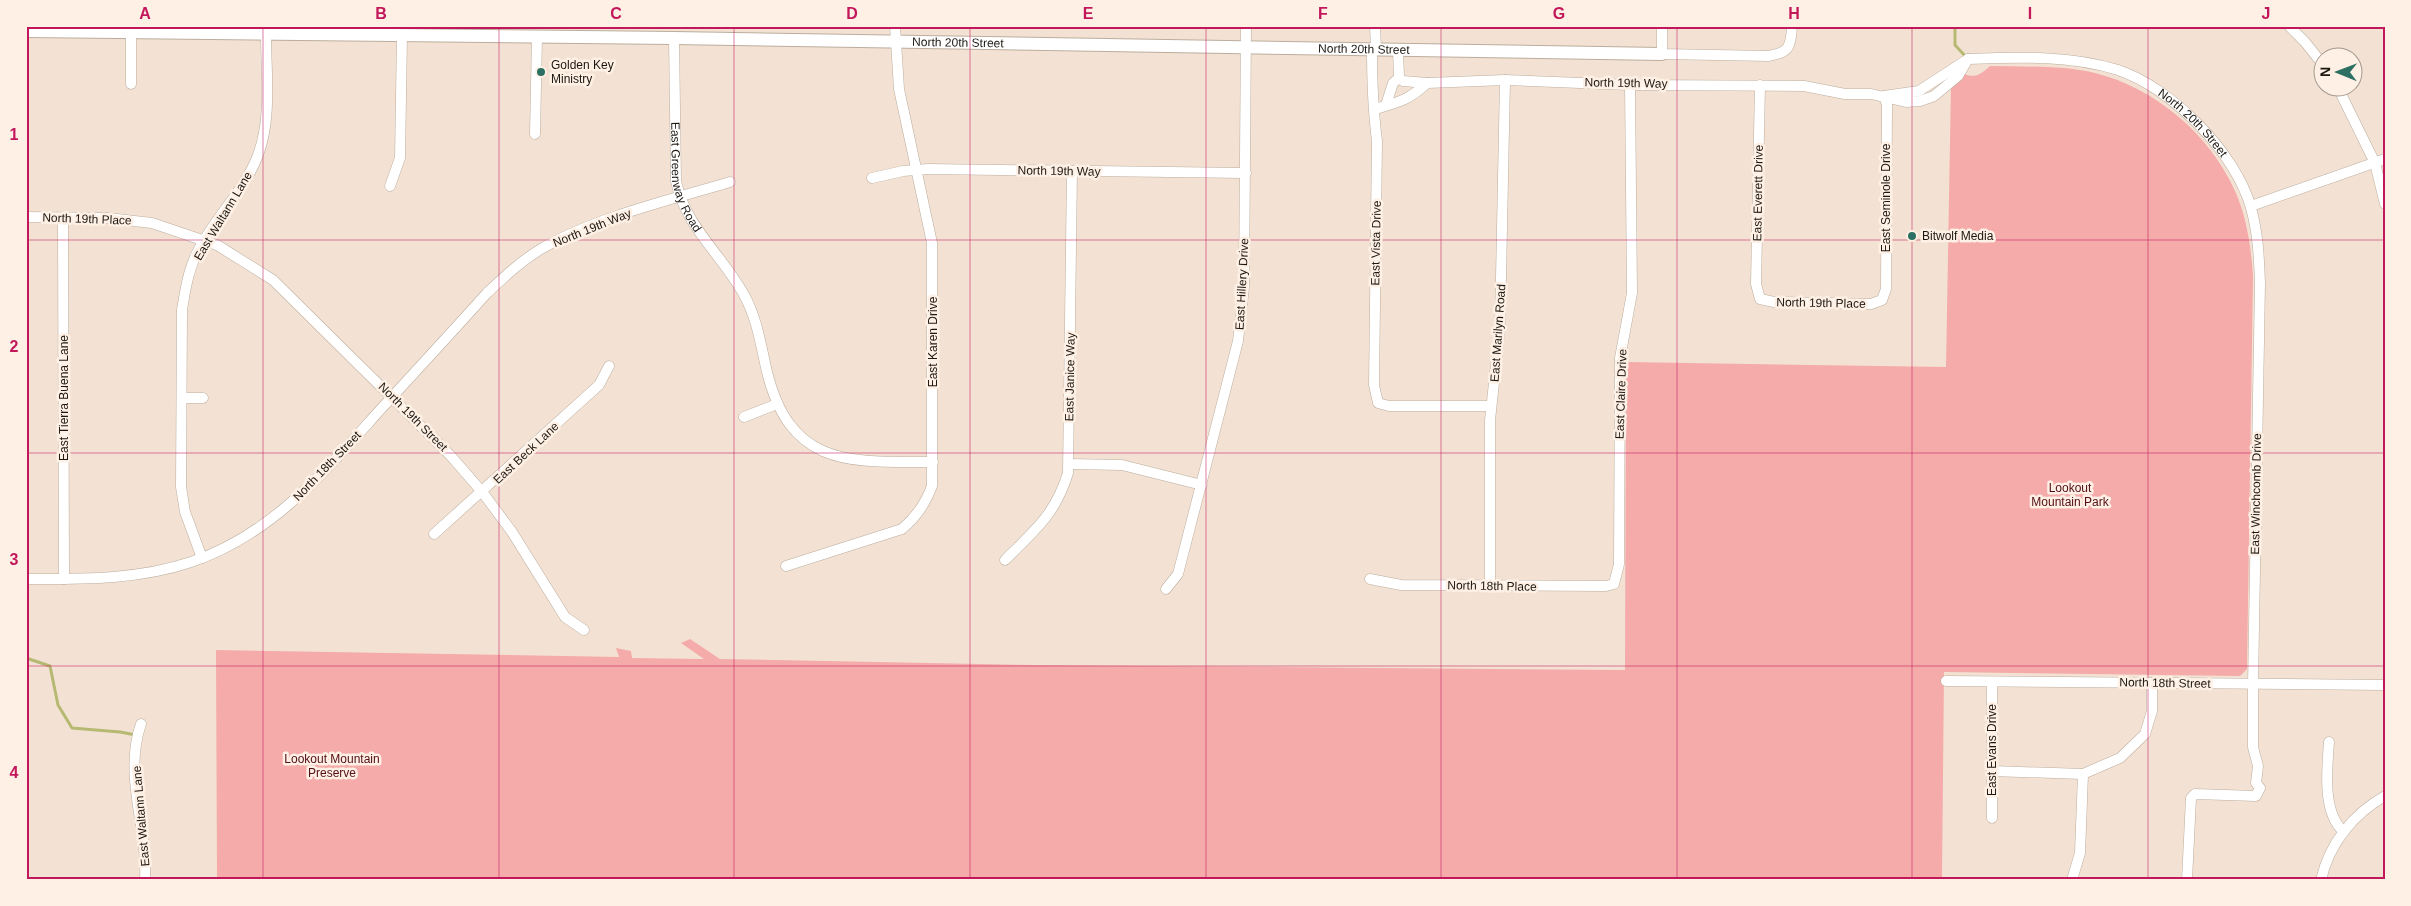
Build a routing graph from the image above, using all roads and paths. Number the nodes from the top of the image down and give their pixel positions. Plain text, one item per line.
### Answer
1 (895, 26) edge
2 (1246, 26) edge
3 (1375, 26) edge
4 (1662, 26) edge
5 (1792, 26) edge
6 (2289, 26) edge
7 (91, 29) edge
8 (26, 31) edge
9 (130, 32) junction
10 (674, 32) edge
11 (266, 34) junction
12 (402, 35) junction
13 (537, 37) junction
14 (896, 42) junction
15 (1246, 48) junction
16 (1374, 49) junction
17 (1398, 49) junction
18 (2314, 53) edge
19 (1662, 54) junction
20 (1968, 59) joint
21 (1399, 78) junction
22 (1505, 80) junction
23 (1427, 83) junction
24 (131, 84) dead end
25 (1372, 84) junction
26 (1630, 85) junction
27 (1760, 85) junction
28 (1391, 88) junction
29 (1884, 96) junction
30 (2344, 98) edge
31 (1386, 106) junction
32 (1375, 109) junction
33 (535, 134) dead end
34 (2380, 161) edge
35 (916, 170) junction
36 (1072, 172) junction
37 (1246, 173) junction
38 (872, 178) dead end
39 (730, 182) dead end
40 (390, 186) dead end
41 (679, 198) junction
42 (2385, 204) edge
43 (2251, 206) junction
44 (26, 216) edge
45 (63, 218) junction
46 (205, 240) junction
47 (1760, 300) joint
48 (1882, 300) joint
49 (609, 366) dead end
50 (392, 396) junction
51 (182, 398) junction
52 (203, 398) dead end
53 (777, 404) junction
54 (1491, 406) junction
55 (744, 417) dead end
56 (933, 462) junction
57 (1069, 464) junction
58 (1202, 485) junction
59 (483, 493) junction
60 (434, 534) dead end
61 (202, 558) junction
62 (1005, 560) dead end
63 (786, 566) dead end
64 (26, 579) edge
65 (64, 579) junction
66 (1370, 579) dead end
67 (1614, 584) joint
68 (1490, 586) junction
69 (1166, 590) dead end
70 (584, 630) dead end
71 (1946, 681) dead end
72 (1992, 682) junction
73 (2152, 682) junction
74 (2253, 685) junction
75 (2385, 685) edge
76 (141, 724) dead end
77 (2329, 742) dead end
78 (1992, 771) junction
79 (2083, 774) junction
80 (2385, 796) edge
81 (1992, 818) dead end
82 (2344, 832) junction
83 (145, 880) edge
84 (2072, 880) edge
85 (2187, 880) edge
86 (2321, 880) edge

1 - 14 street, East Karen Drive
2 - 15 street, East Hillery Drive
3 - 16 street, East Vista Drive
4 - 19 street
5 - 19 street, North 20th Street
6 - 18 street
7 - 8 street, North 20th Street
7 - 9 street, North 20th Street
9 - 11 street, North 20th Street
9 - 24 street
10 - 13 street, North 20th Street
10 - 14 street, North 20th Street
10 - 41 street, East Greenway Road
11 - 12 street, North 20th Street
11 - 46 street, East Waltann Lane
12 - 13 street, North 20th Street
12 - 40 street
13 - 33 street
14 - 15 street, North 20th Street
14 - 35 street, East Karen Drive
15 - 16 street, North 20th Street
15 - 37 street, East Hillery Drive
16 - 17 street, North 20th Street
16 - 25 street, East Vista Drive
17 - 19 street, North 20th Street
17 - 21 street
20 - 29 street, North 19th Way
20 - 43 street, North 20th Street
21 - 23 street
21 - 28 street
22 - 23 street, North 19th Way
22 - 26 street, North 19th Way
22 - 54 street, East Marilyn Road
23 - 31 street
25 - 28 street
25 - 32 street, East Vista Drive
26 - 27 street, North 19th Way
26 - 67 street, East Claire Drive
27 - 29 street, North 19th Way
27 - 47 street, East Everett Drive
28 - 31 street
29 - 48 street, East Seminole Drive
30 - 34 street
31 - 32 street
32 - 54 street, East Vista Drive
34 - 42 street
34 - 43 street
35 - 36 street, North 19th Way
35 - 38 street, North 19th Way
35 - 56 street, East Karen Drive
36 - 37 street, North 19th Way
36 - 57 street, East Janice Way
37 - 58 street, East Hillery Drive
39 - 41 street, North 19th Way
41 - 50 street, North 19th Way
41 - 53 street, East Greenway Road
43 - 74 street, East Winchcomb Drive
44 - 45 street, North 19th Place
45 - 46 street, North 19th Place
45 - 65 street, East Tierra Buena Lane
46 - 50 street, North 19th Street
46 - 51 street, East Waltann Lane
47 - 48 street, North 19th Place
49 - 59 street, East Beck Lane
50 - 59 street, North 19th Street
50 - 61 street, North 18th Street
51 - 52 street
51 - 61 street, East Waltann Lane
53 - 55 street
53 - 56 street
54 - 68 street, East Marilyn Road
56 - 63 street, East Karen Drive
57 - 58 street
57 - 62 street, East Janice Way
58 - 69 street, East Hillery Drive
59 - 60 street, East Beck Lane
59 - 70 street, North 19th Street
61 - 65 street, North 18th Street
64 - 65 street, North 18th Street
66 - 68 street, North 18th Place
67 - 68 street, North 18th Place
71 - 72 street, North 18th Street
72 - 73 street, North 18th Street
72 - 78 street, East Evans Drive
73 - 74 street, North 18th Street
73 - 79 street
74 - 75 street, North 18th Street
74 - 85 street, East Winchcomb Drive
76 - 83 street, East Waltann Lane
77 - 82 street
78 - 79 street
78 - 81 street, East Evans Drive
79 - 84 street
80 - 82 street
82 - 86 street

